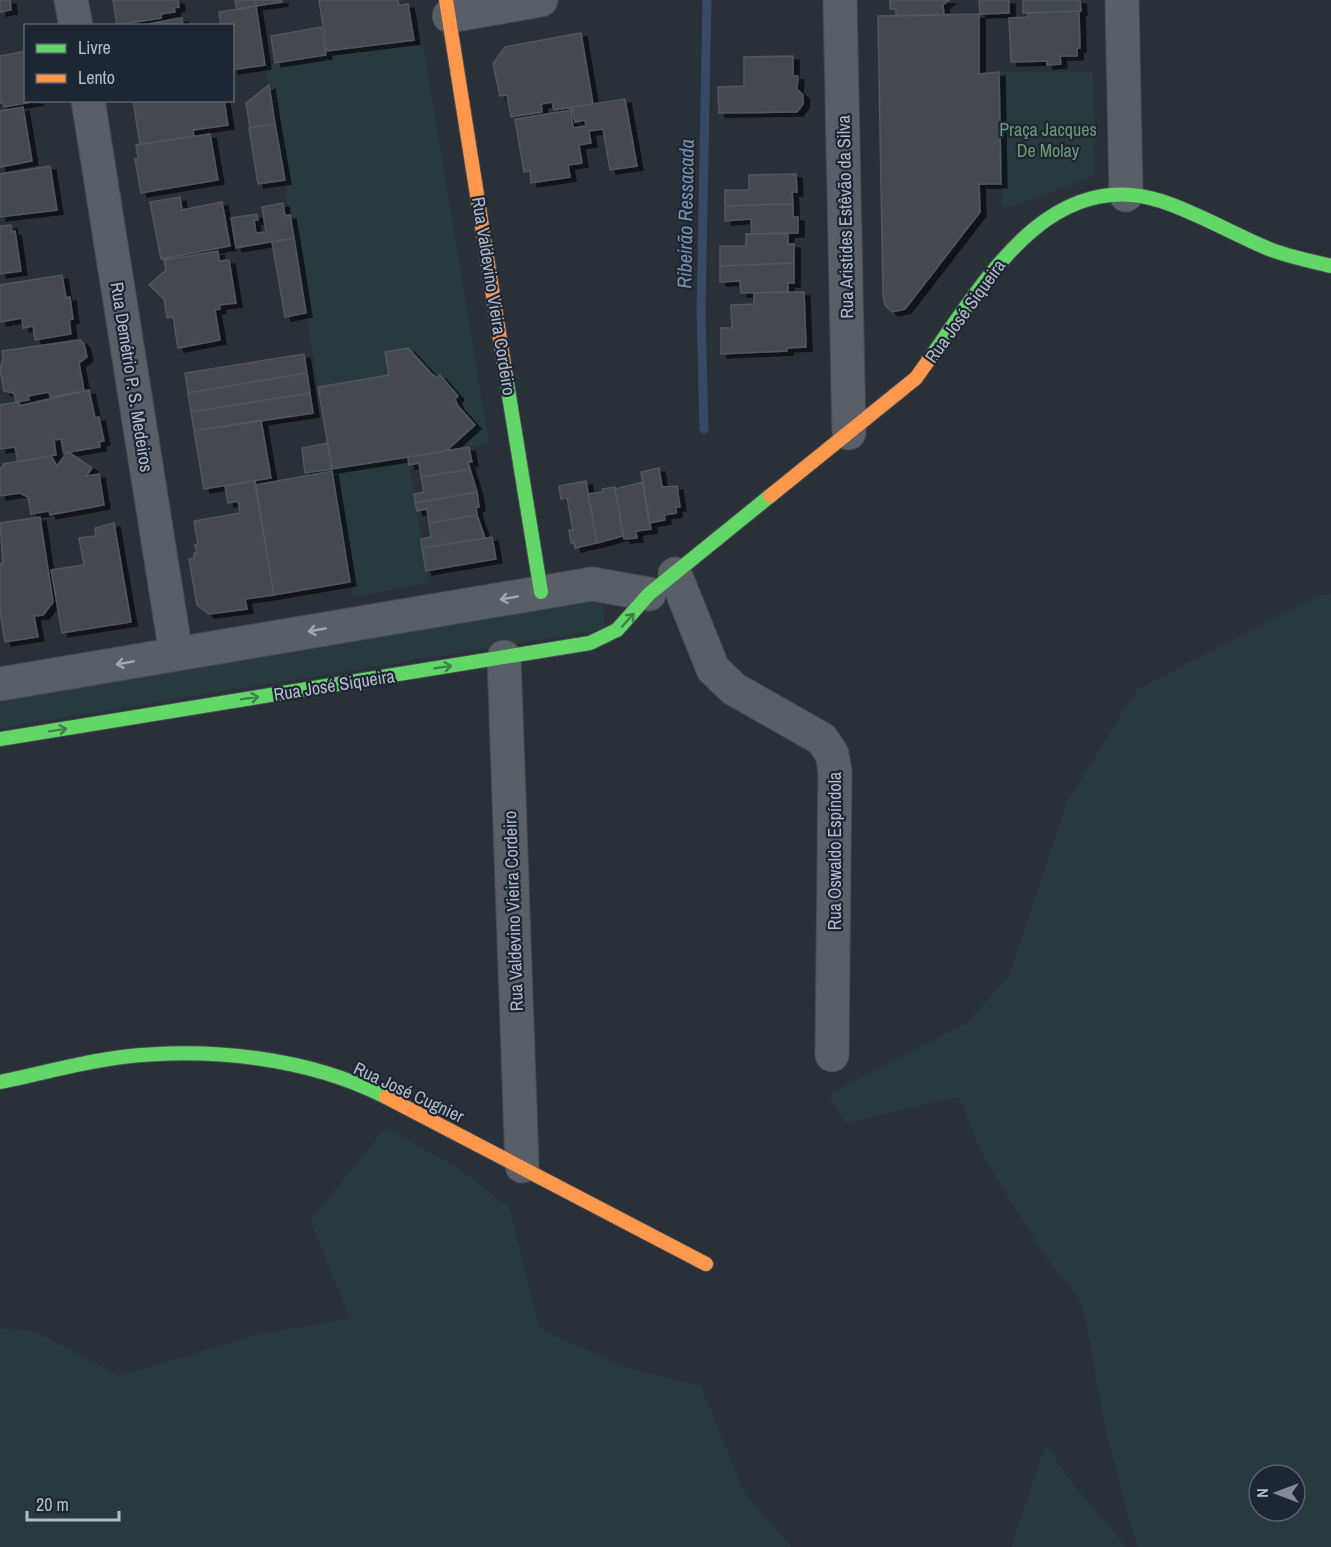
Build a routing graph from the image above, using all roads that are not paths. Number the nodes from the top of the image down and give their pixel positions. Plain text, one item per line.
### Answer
1 (71, 0) edge
2 (541, 0) edge
3 (840, 0) edge
4 (1122, 0) edge
5 (447, 8) edge
6 (75, 24) edge
7 (88, 102) edge
8 (1126, 195) junction
9 (1331, 266) edge
10 (849, 433) junction
11 (675, 574) junction
12 (541, 592) junction
13 (649, 594) junction
14 (176, 654) junction
15 (504, 657) junction
16 (0, 684) edge
17 (0, 739) edge
18 (832, 1055) dead end
19 (0, 1082) edge
20 (522, 1166) junction
21 (706, 1264) dead end

1 - 6 street
2 - 5 street
3 - 10 street, Rua Aristides Estêvão da Silva
4 - 8 street
5 - 12 street, Rua Valdevino Vieira Cordeiro
7 - 14 street, Rua Demétrio P. S. Medeiros
8 - 9 street, Rua José Siqueira
8 - 10 street, Rua José Siqueira
10 - 11 street, Rua José Siqueira
11 - 13 street, Rua José Siqueira
11 - 18 street, Rua Oswaldo Espíndola
12 - 13 street
12 -> 14 street
15 -> 13 street, Rua José Siqueira
14 -> 16 street
17 -> 15 street, Rua José Siqueira
15 - 20 street, Rua Valdevino Vieira Cordeiro
19 - 20 street, Rua José Cugnier
20 - 21 street, Rua José Cugnier

